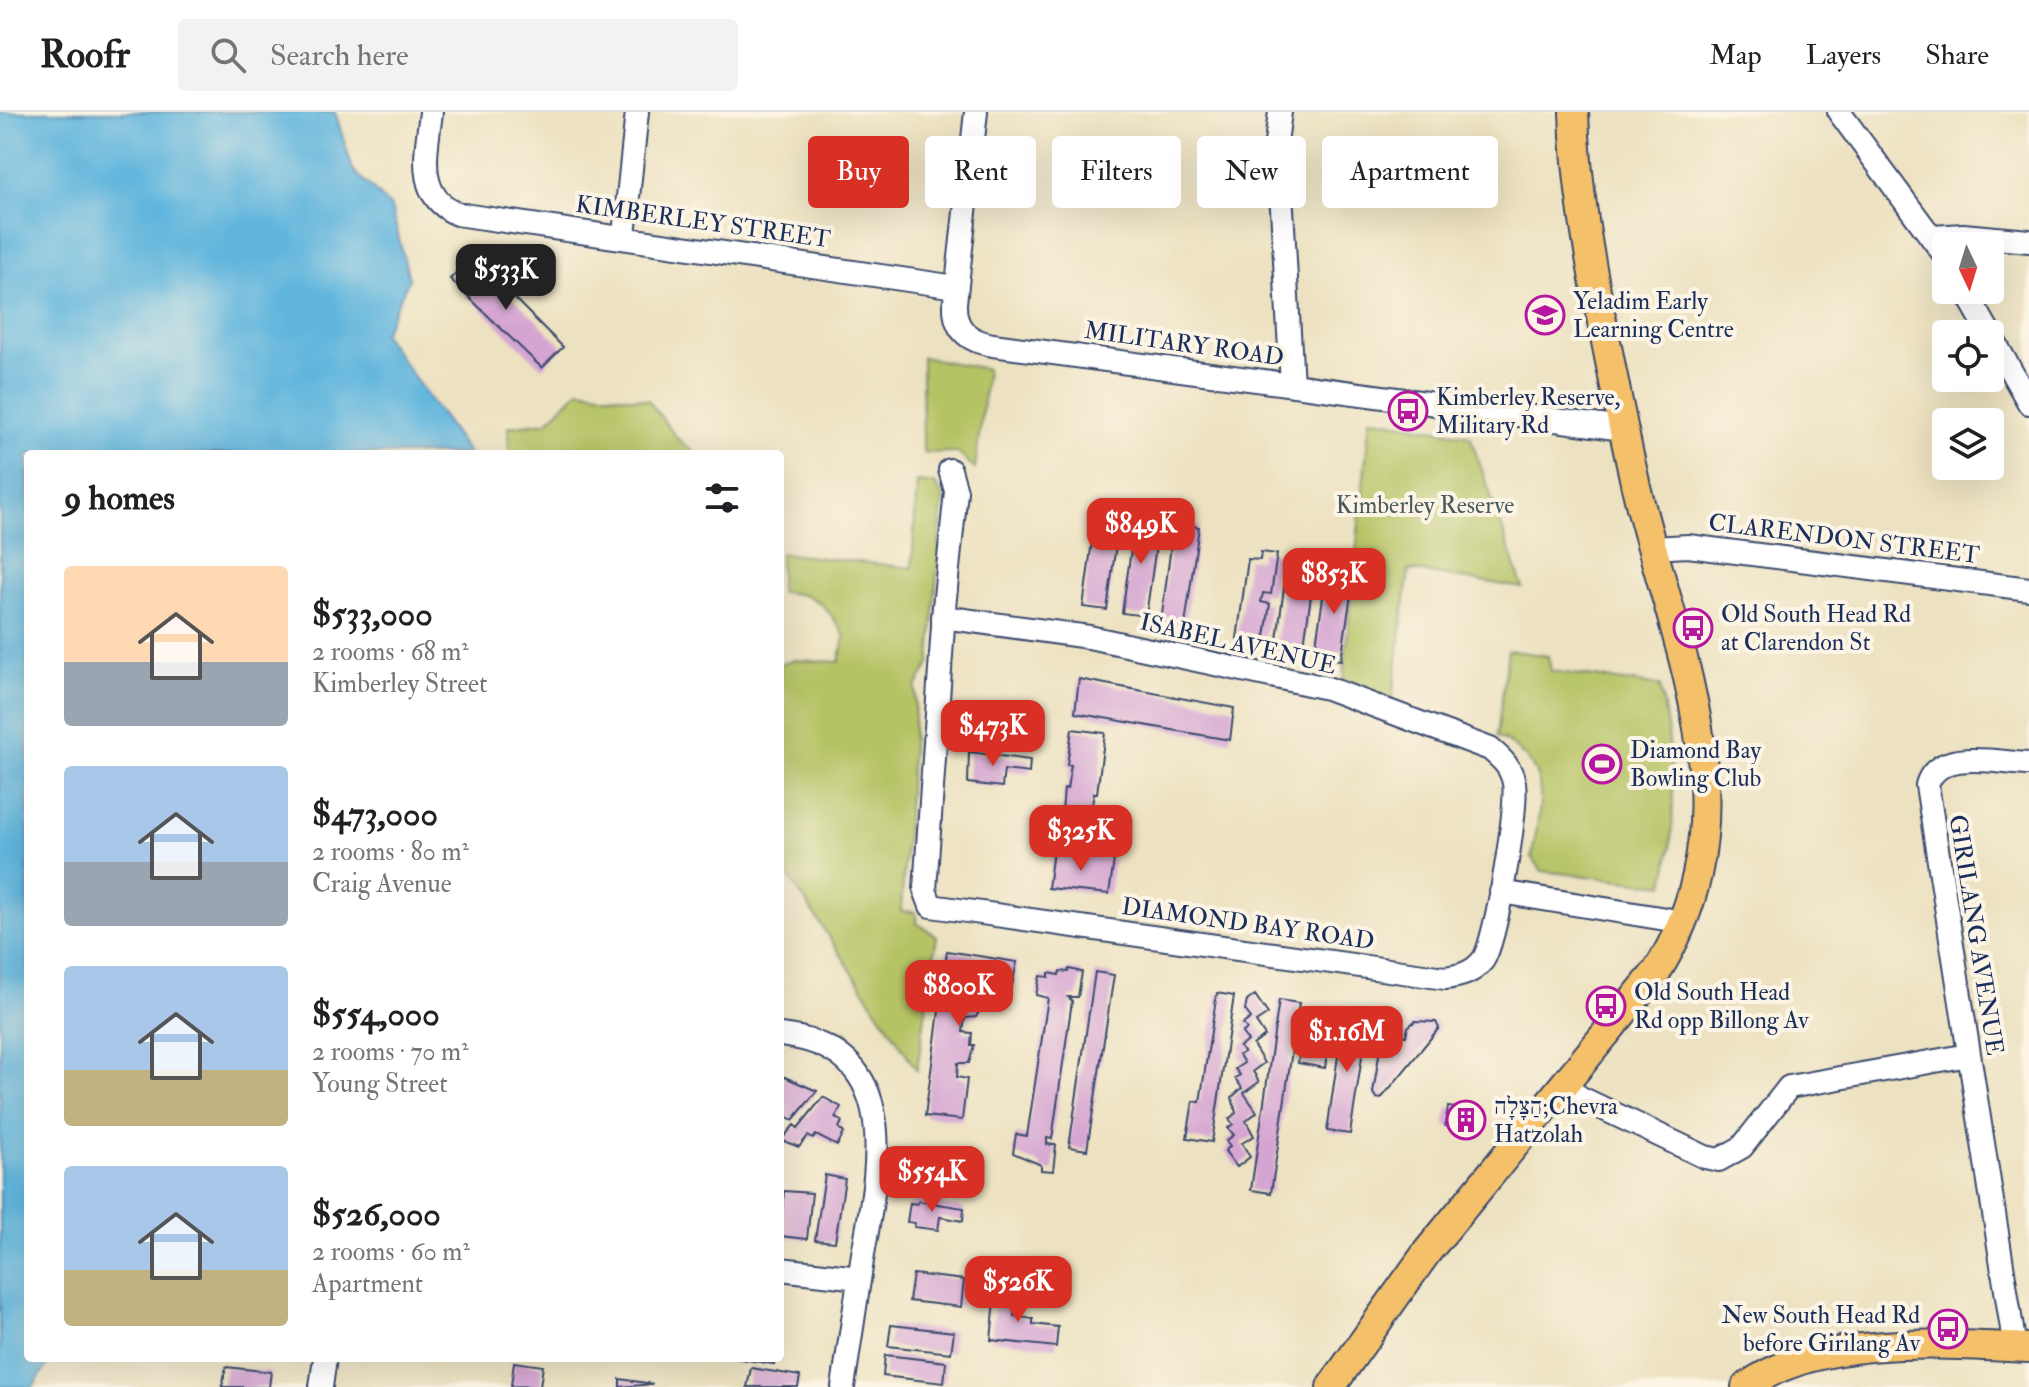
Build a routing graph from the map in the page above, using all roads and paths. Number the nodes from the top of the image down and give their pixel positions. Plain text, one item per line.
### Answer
1 (431, 112) edge
2 (637, 112) edge
3 (976, 112) edge
4 (1280, 112) edge
5 (1574, 112) edge
6 (1839, 112) edge
7 (624, 235) junction
8 (1932, 236) edge
9 (2004, 239) edge
10 (2029, 241) edge
11 (956, 287) junction
12 (2004, 359) edge
13 (1292, 385) junction
14 (2029, 403) edge
15 (1623, 429) junction
16 (950, 470) dead end
17 (1652, 548) junction
18 (2029, 589) edge
19 (943, 617) junction
20 (2029, 764) edge
21 (1508, 765) joint
22 (1501, 892) junction
23 (1684, 922) junction
24 (784, 1036) edge
25 (1969, 1055) junction
26 (1563, 1086) junction
27 (784, 1269) edge
28 (859, 1278) junction
29 (2022, 1348) edge
30 (324, 1362) edge
31 (321, 1387) edge
32 (843, 1387) edge
33 (1331, 1387) edge
34 (1746, 1387) edge

1 - 7 street, KIMBERLEY STREET
2 - 7 street
3 - 11 street, MILITARY ROAD
4 - 13 street
5 - 15 main road
6 - 8 street
7 - 11 street, KIMBERLEY STREET
9 - 10 street
11 - 13 street, MILITARY ROAD
12 - 14 street
13 - 15 street, MILITARY ROAD
15 - 17 main road
16 - 19 street
17 - 18 street, CLARENDON STREET
17 - 23 main road
19 - 21 street, ISABEL AVENUE
19 - 22 street, DIAMOND BAY ROAD
20 - 25 street, GIRILANG AVENUE
21 - 22 street, DIAMOND BAY ROAD
22 - 23 street
23 - 26 main road
24 - 28 street
25 - 26 street
25 - 29 street, GIRILANG AVENUE
26 - 33 main road
27 - 28 street
28 - 32 street
29 - 34 main road
30 - 31 street

